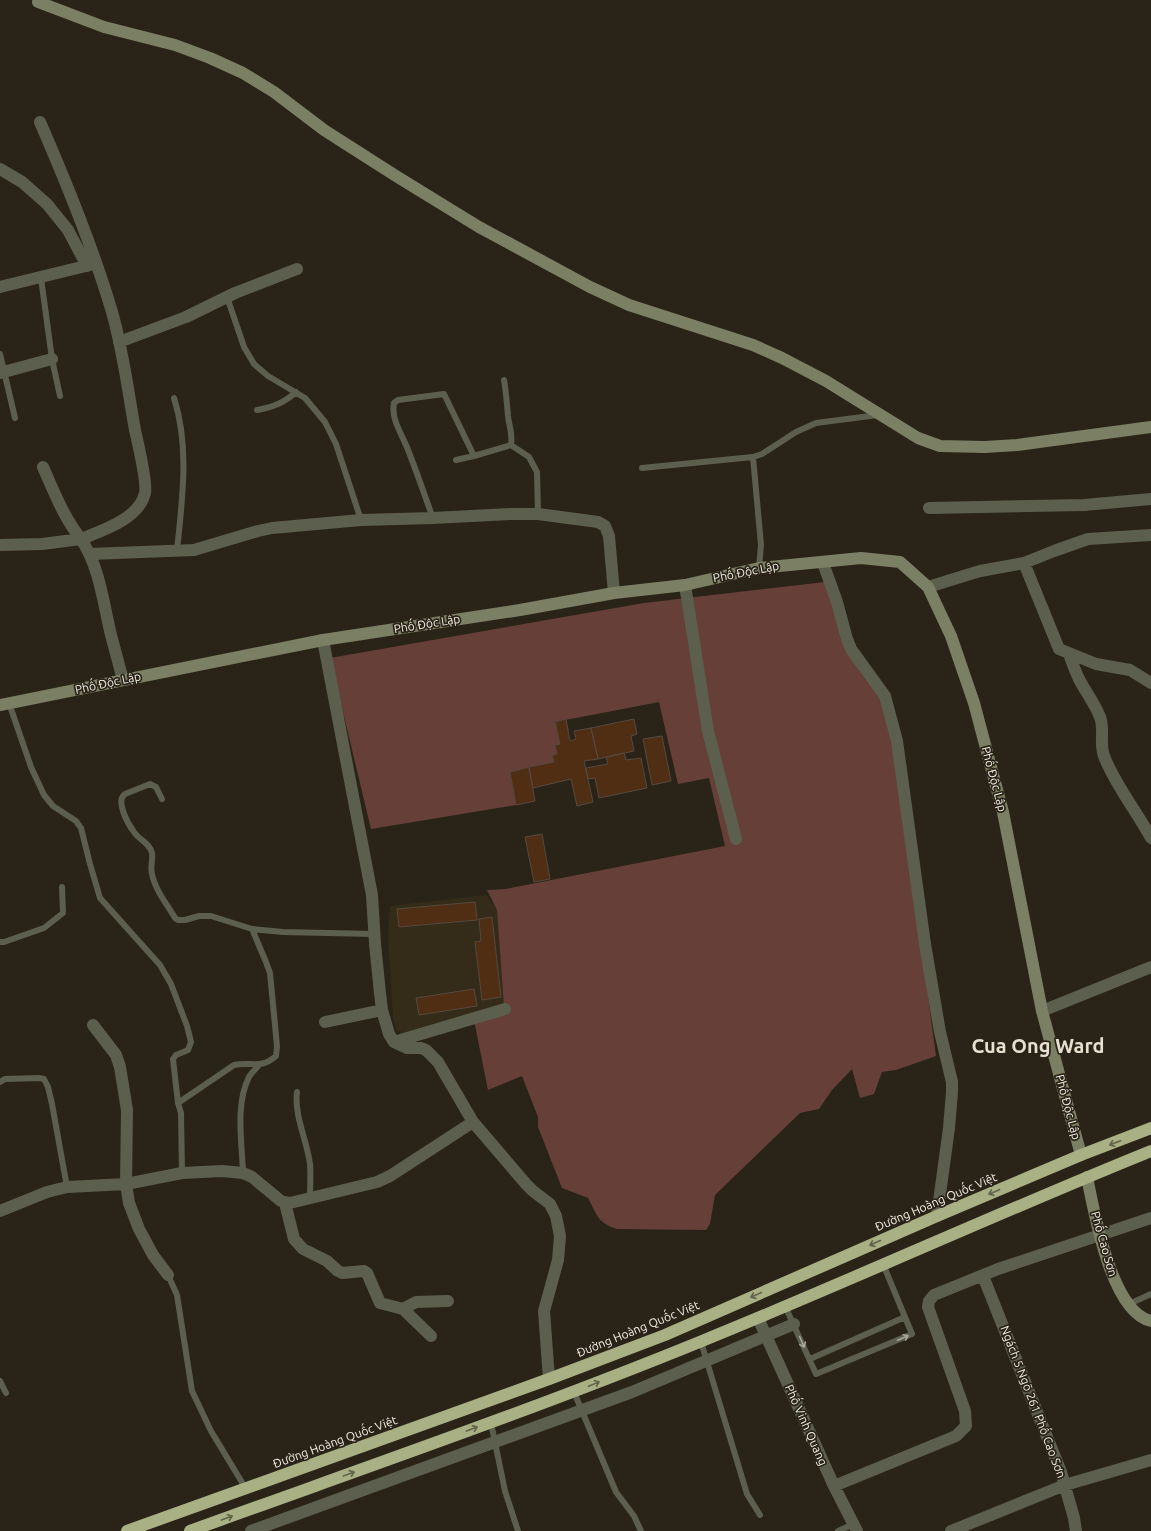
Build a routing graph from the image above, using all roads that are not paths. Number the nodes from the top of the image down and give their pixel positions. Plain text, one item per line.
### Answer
1 (38, 2) dead end
2 (40, 122) dead end
3 (0, 169) edge
4 (92, 264) junction
5 (297, 268) dead end
6 (41, 278) junction
7 (0, 287) edge
8 (227, 297) junction
9 (119, 342) junction
10 (0, 354) edge
11 (52, 359) junction
12 (2, 372) edge
13 (504, 380) dead end
14 (296, 392) junction
15 (60, 396) dead end
16 (174, 398) dead end
17 (257, 410) dead end
18 (880, 415) junction
19 (15, 418) dead end
20 (1151, 427) edge
21 (511, 445) junction
22 (474, 456) junction
23 (753, 457) junction
24 (456, 460) dead end
25 (43, 467) dead end
26 (642, 468) dead end
27 (1151, 499) edge
28 (929, 508) dead end
29 (538, 514) junction
30 (433, 518) junction
31 (361, 520) junction
32 (1151, 535) edge
33 (81, 539) junction
34 (0, 545) edge
35 (177, 551) junction
36 (92, 559) junction
37 (823, 563) junction
38 (1024, 563) junction
39 (759, 568) junction
40 (685, 585) junction
41 (928, 588) junction
42 (614, 593) junction
43 (323, 640) junction
44 (1069, 654) junction
45 (123, 680) junction
46 (1151, 684) edge
47 (5, 704) edge
48 (162, 799) dead end
49 (1151, 838) edge
50 (736, 839) dead end
51 (62, 887) dead end
52 (252, 929) junction
53 (374, 934) junction
54 (0, 942) edge
55 (1151, 967) edge
56 (505, 1009) dead end
57 (382, 1010) junction
58 (1042, 1010) junction
59 (325, 1022) dead end
60 (93, 1025) dead end
61 (394, 1042) junction
62 (259, 1065) junction
63 (0, 1082) edge
64 (297, 1092) dead end
65 (178, 1103) junction
66 (473, 1122) junction
67 (1151, 1128) edge
68 (1151, 1151) edge
69 (1081, 1155) junction
70 (243, 1172) junction
71 (182, 1173) junction
72 (1087, 1176) junction
73 (126, 1184) junction
74 (67, 1187) junction
75 (310, 1198) junction
76 (286, 1203) junction
77 (0, 1211) edge
78 (937, 1216) junction
79 (1151, 1218) edge
80 (1099, 1235) junction
81 (882, 1264) junction
82 (168, 1275) joint
83 (983, 1276) junction
84 (1151, 1294) edge
85 (448, 1301) dead end
86 (1129, 1304) junction
87 (785, 1306) junction
88 (402, 1309) junction
89 (758, 1318) junction
90 (905, 1318) junction
91 (1151, 1321) edge
92 (794, 1324) junction
93 (431, 1336) dead end
94 (766, 1336) junction
95 (701, 1342) junction
96 (810, 1359) junction
97 (706, 1361) junction
98 (549, 1379) junction
99 (0, 1381) edge
100 (574, 1392) junction
101 (6, 1393) dead end
102 (581, 1410) junction
103 (490, 1423) junction
104 (494, 1442) junction
105 (1151, 1460) edge
106 (1065, 1485) junction
107 (834, 1486) junction
108 (246, 1489) junction
109 (760, 1515) dead end
110 (856, 1527) edge
111 (127, 1531) edge
112 (190, 1531) edge
113 (251, 1531) edge
114 (518, 1531) edge
115 (641, 1531) edge
116 (838, 1531) edge
117 (951, 1531) edge
118 (1076, 1531) edge

1 - 18 street
2 - 4 street
3 - 4 street
4 - 6 street
4 - 9 street
5 - 8 street
6 - 7 street
6 - 11 lane
8 - 9 street
8 - 14 lane
9 - 33 street
10 - 12 lane
11 - 12 street
11 - 15 lane
12 - 19 lane
13 - 21 lane
14 - 17 lane
14 - 31 lane
16 - 35 lane
18 - 20 street
18 - 23 lane
21 - 22 lane
21 - 29 lane
22 - 24 lane
22 - 30 lane
23 - 26 lane
23 - 39 lane
25 - 33 street
27 - 28 street
29 - 30 street
29 - 42 street
30 - 31 street
31 - 35 street
32 - 38 street
33 - 34 street
33 - 36 street
35 - 36 street
36 - 45 street
37 - 39 street, Phố Độc Lập
37 - 41 street, Phố Độc Lập
37 - 78 street
38 - 41 street
38 - 44 street
39 - 40 street, Phố Độc Lập
40 - 42 street, Phố Độc Lập
40 - 50 street
41 - 58 street, Phố Độc Lập
42 - 43 street, Phố Độc Lập
43 - 45 street, Phố Độc Lập
43 - 53 street
44 - 46 street
44 - 49 street
45 - 47 street, Phố Độc Lập
47 - 65 lane
48 - 52 lane
51 - 54 lane
52 - 53 lane
52 - 62 lane
53 - 57 street
55 - 58 street
56 - 61 street
57 - 59 street
57 - 61 street
58 - 69 street, Phố Độc Lập
60 - 73 street
61 - 66 street
62 - 65 lane
62 - 70 lane
63 - 74 lane
64 - 75 lane
65 - 71 lane
66 - 75 street
66 - 98 street
67 -> 69 highway, Đường Hoàng Quốc Việt
68 - 72 highway
69 -> 78 highway, Đường Hoàng Quốc Việt
70 - 71 street
70 - 76 street
71 - 73 street
72 - 80 street, Phố Cao Sơn
72 - 81 highway
73 - 74 street
73 - 82 street
74 - 77 street
75 - 76 street
76 - 88 street
78 -> 98 highway, Đường Hoàng Quốc Việt
79 - 80 street
80 - 83 street
80 - 86 street, Phố Cao Sơn
81 - 87 highway
81 - 90 lane
82 - 108 lane
83 - 106 street, Ngách 5 Ngõ 261 Phố Cao Sơn
83 - 107 street
84 - 86 lane
85 - 88 street
86 - 91 street, Phố Cao Sơn
87 - 89 highway
87 - 92 lane
88 - 93 street
89 - 94 street, Phố Vinh Quang
89 - 95 highway
90 - 96 lane
96 -> 90 lane
92 - 94 street
92 -> 96 lane
94 - 97 street
94 - 107 street, Phố Vinh Quang
95 - 97 lane
100 -> 95 highway
97 - 102 street
97 - 109 lane
98 - 108 highway, Đường Hoàng Quốc Việt
99 - 101 lane
100 - 102 lane
100 - 103 highway
102 - 104 street
102 - 115 lane
103 - 104 lane
112 -> 103 highway
104 - 113 street
104 - 114 lane
105 - 106 street
106 - 117 street
106 - 118 street, Ngách 5 Ngõ 261 Phố Cao Sơn
107 - 110 street, Phố Vinh Quang
108 - 111 highway, Đường Hoàng Quốc Việt
110 - 116 lane

